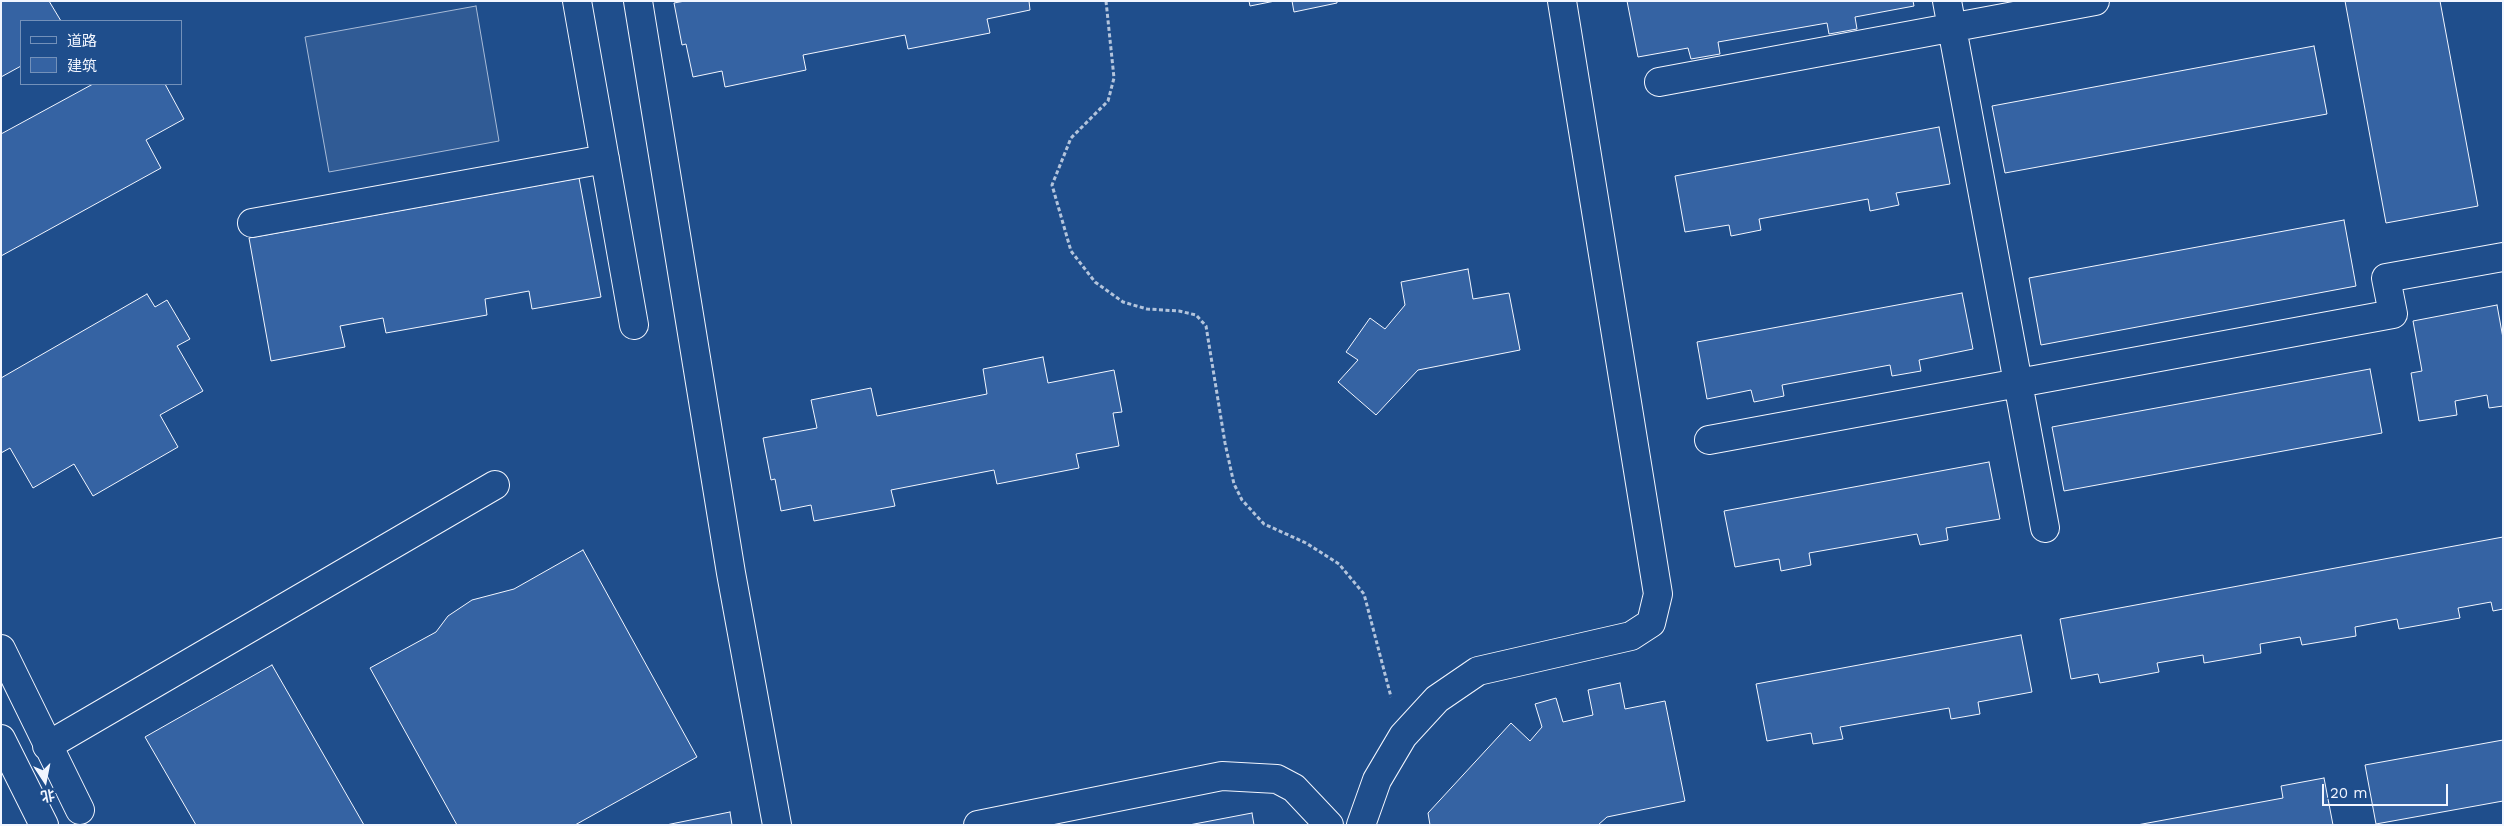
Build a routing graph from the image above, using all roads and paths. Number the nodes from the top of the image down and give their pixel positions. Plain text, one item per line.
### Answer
1 (576, 1) edge
2 (638, 1) edge
3 (1106, 1) edge
4 (1562, 1) edge
5 (1948, 1) edge
6 (2095, 1) edge
7 (1952, 28) junction
8 (1659, 82) dead end
9 (605, 159) junction
10 (252, 223) dead end
11 (2503, 257) edge
12 (634, 325) dead end
13 (2018, 383) junction
14 (1709, 440) dead end
15 (495, 485) dead end
16 (2045, 528) dead end
17 (1, 649) edge
18 (1403, 736) junction
19 (1, 738) edge
20 (47, 746) junction
21 (80, 810) dead end
22 (44, 825) edge
23 (777, 825) edge
24 (978, 825) edge
25 (1328, 825) edge
26 (1361, 825) edge

1 - 9 street
2 - 23 street
3 - 18 path
4 - 18 street
5 - 7 street
6 - 7 street
7 - 8 street
7 - 13 street
9 - 10 street
9 - 12 street
11 - 13 street
13 - 14 street
13 - 16 street
15 - 20 street
17 - 20 street
18 - 26 street
19 - 22 street
20 - 21 street
24 - 25 street

